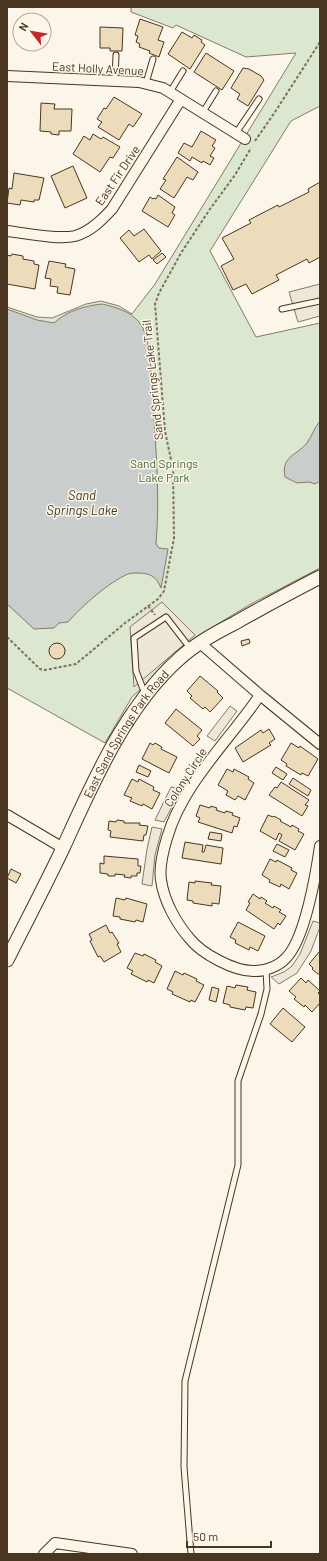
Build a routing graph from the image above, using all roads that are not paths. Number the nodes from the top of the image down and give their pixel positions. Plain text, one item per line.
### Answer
1 (116, 55) dead end
2 (153, 59) dead end
3 (183, 72) dead end
4 (7, 76) edge
5 (115, 80) junction
6 (146, 83) junction
7 (216, 91) dead end
8 (170, 92) junction
9 (182, 99) junction
10 (259, 99) dead end
11 (203, 112) junction
12 (236, 133) junction
13 (245, 138) dead end
14 (7, 231) edge
15 (320, 301) edge
16 (282, 309) dead end
17 (320, 577) edge
18 (195, 646) junction
19 (145, 694) junction
20 (260, 695) junction
21 (320, 744) edge
22 (7, 815) edge
23 (320, 846) edge
24 (63, 848) junction
25 (7, 960) edge
26 (266, 970) junction
27 (44, 1554) edge
28 (132, 1554) edge
29 (191, 1554) edge

1 - 5 lane
2 - 6 lane
3 - 8 lane
4 - 5 street, East Holly Avenue
5 - 6 street, East Holly Avenue
6 - 8 street, East Holly Avenue
7 - 11 lane
8 - 9 street, East Holly Avenue
9 - 11 street, East Holly Avenue
9 - 14 street, East Fir Drive
10 - 12 lane
11 - 12 street, East Holly Avenue
12 - 13 street, East Holly Avenue
15 - 16 lane
17 - 18 street, East Sand Springs Park Road
18 - 19 street, East Sand Springs Park Road
18 - 19 lane
18 - 20 street
19 - 24 street, East Sand Springs Park Road
20 - 21 street
20 - 26 street, Colony Circle
22 - 24 street
23 - 26 street, Colony Circle
24 - 25 street, East Sand Springs Park Road
26 - 29 lane
27 - 28 street

